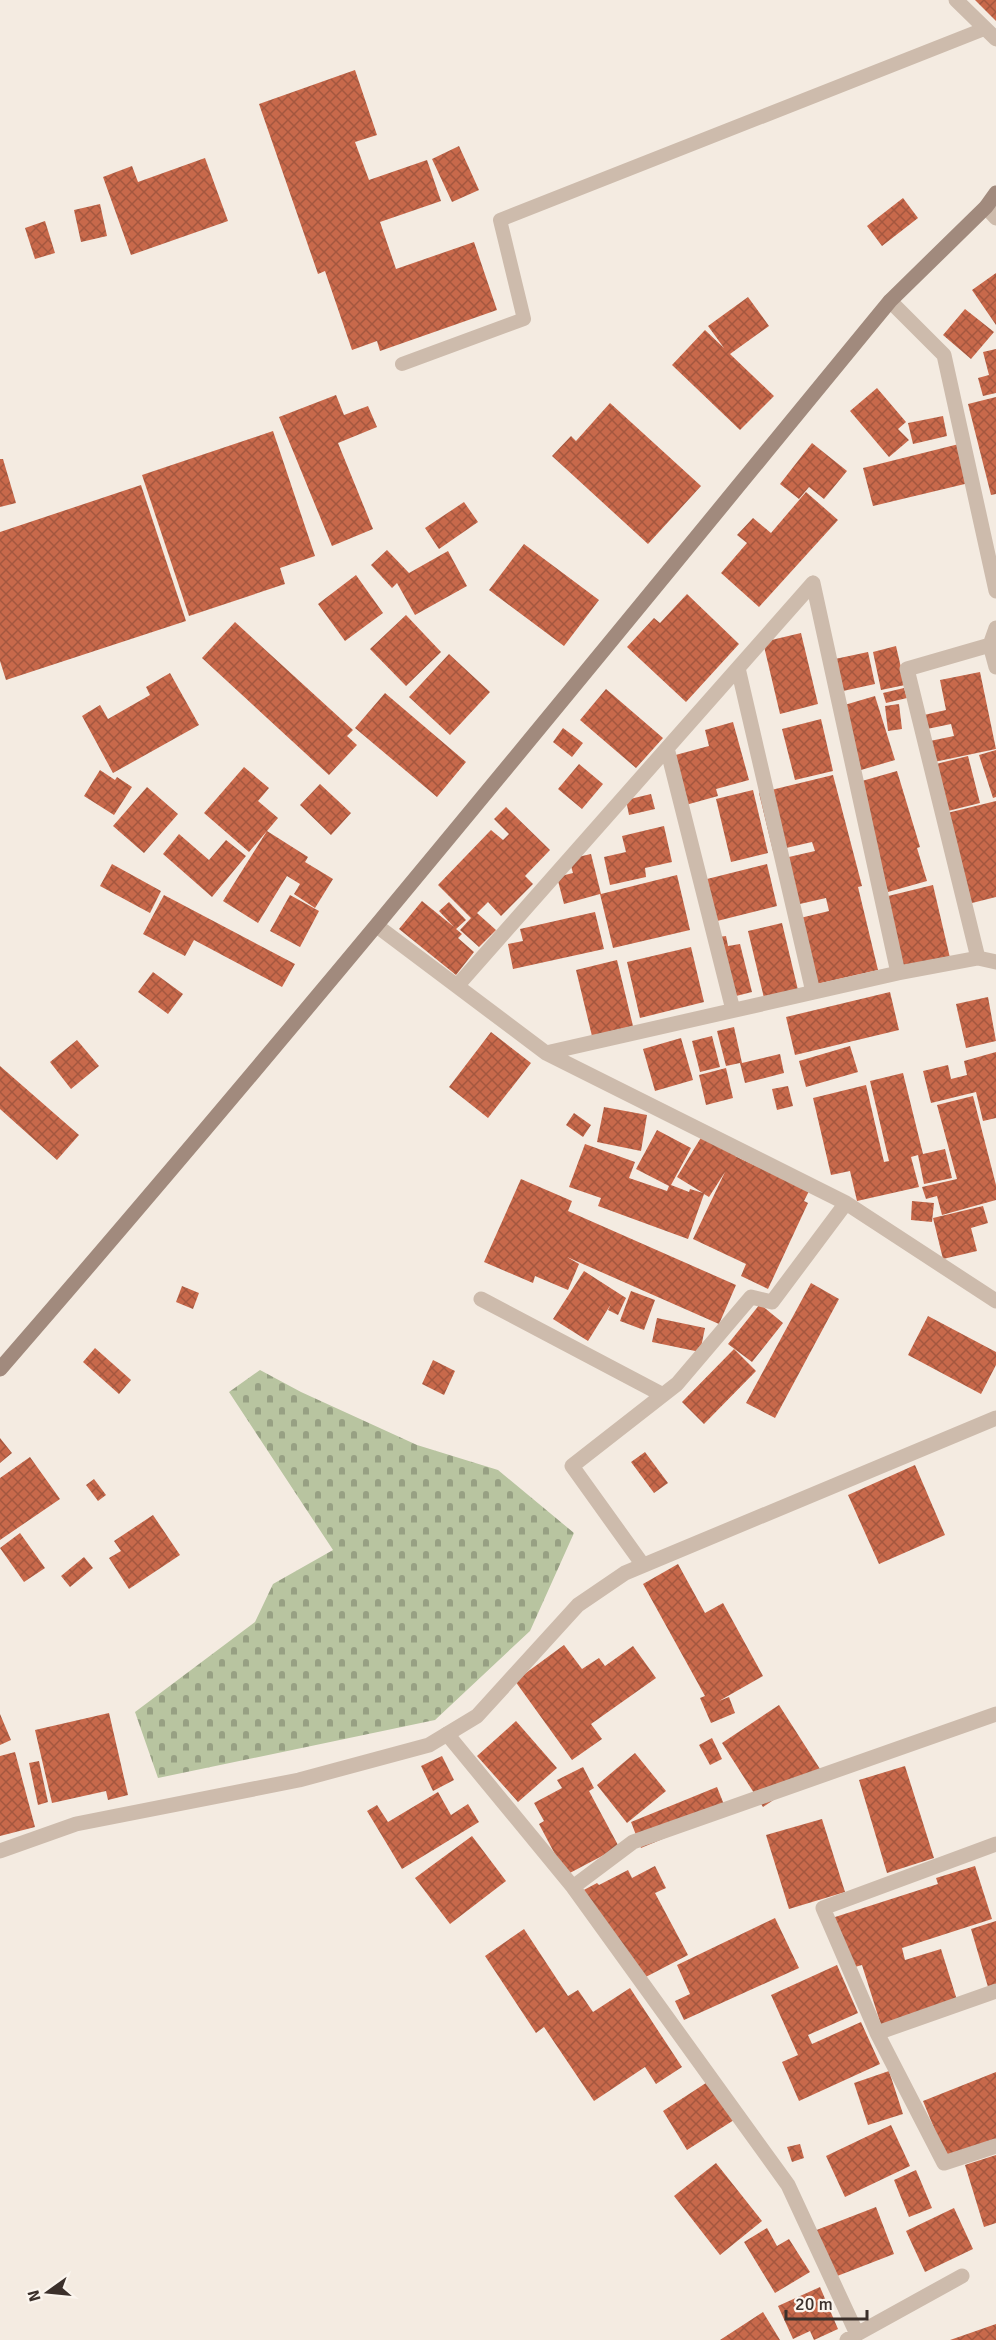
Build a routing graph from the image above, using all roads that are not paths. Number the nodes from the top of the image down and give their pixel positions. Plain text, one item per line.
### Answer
1 (956, 0) edge
2 (990, 34) edge
3 (996, 193) edge
4 (991, 212) edge
5 (890, 301) junction
6 (402, 364) dead end
7 (996, 591) edge
8 (996, 628) edge
9 (993, 644) edge
10 (996, 667) edge
11 (738, 668) junction
12 (667, 748) junction
13 (377, 926) junction
14 (978, 958) junction
15 (996, 962) edge
16 (898, 973) junction
17 (457, 986) junction
18 (813, 992) junction
19 (733, 1010) junction
20 (546, 1053) junction
21 (846, 1203) junction
22 (481, 1299) dead end
23 (996, 1301) edge
24 (0, 1369) edge
25 (663, 1395) junction
26 (996, 1418) edge
27 (643, 1565) junction
28 (996, 1714) edge
29 (447, 1734) junction
30 (996, 1844) edge
31 (0, 1851) edge
32 (573, 1887) junction
33 (996, 1991) edge
34 (877, 2033) junction
35 (996, 2146) edge
36 (962, 2276) dead end
37 (852, 2337) edge

1 - 2 street
2 - 6 lane
3 - 4 main road
4 - 5 main road
5 - 7 street
5 - 13 main road
8 - 9 street
9 - 10 street
9 - 14 street
11 - 12 street
11 - 16 street
11 - 18 street
12 - 17 street
12 - 19 street
13 - 17 street
13 - 24 main road
14 - 15 street
14 - 16 street
16 - 18 street
17 - 20 street
18 - 19 street
19 - 20 street
20 - 21 street
21 - 23 street
21 - 25 street
22 - 25 street
25 - 27 street
26 - 27 street
27 - 29 street
28 - 32 street
29 - 31 street
29 - 32 street
30 - 34 street
32 - 37 street
33 - 34 street
34 - 35 street
36 - 37 street

